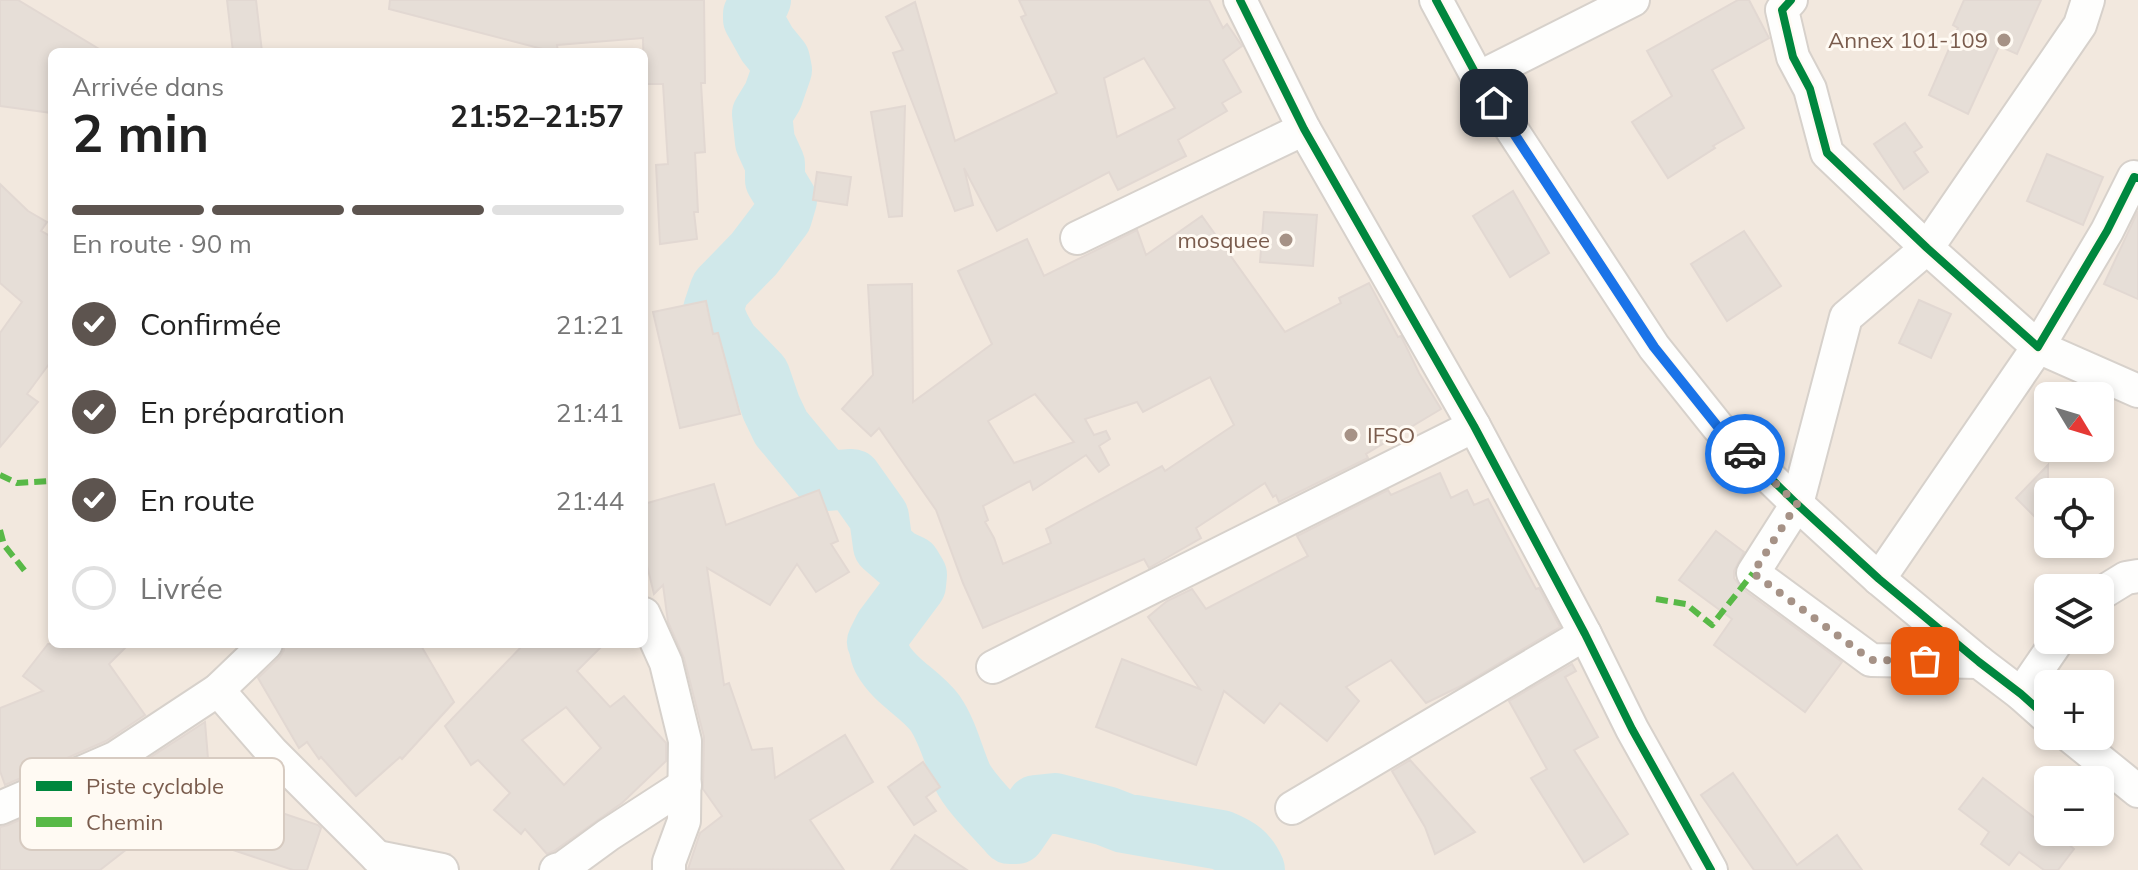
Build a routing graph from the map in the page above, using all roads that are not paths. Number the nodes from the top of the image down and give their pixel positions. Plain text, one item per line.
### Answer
1 (1240, 0) edge
2 (1436, 0) edge
3 (1633, 0) edge
4 (2088, 0) edge
5 (1781, 3) edge
6 (1478, 78) junction
7 (1304, 129) junction
8 (2138, 178) edge
9 (1077, 238) dead end
10 (1927, 248) junction
11 (2038, 347) junction
12 (2138, 391) edge
13 (1474, 426) junction
14 (1797, 504) junction
15 (2138, 576) edge
16 (1879, 579) junction
17 (2114, 585) edge
18 (648, 623) edge
19 (1585, 634) junction
20 (262, 648) edge
21 (2048, 654) edge
22 (1979, 662) junction
23 (993, 667) dead end
24 (218, 690) junction
25 (2021, 694) junction
26 (2034, 706) edge
27 (2087, 750) edge
28 (115, 758) edge
29 (278, 758) edge
30 (284, 764) edge
31 (685, 785) junction
32 (2138, 791) edge
33 (20, 799) edge
34 (0, 808) edge
35 (1292, 808) dead end
36 (387, 863) edge
37 (442, 870) edge
38 (556, 870) edge
39 (669, 870) edge
40 (1711, 870) edge

1 - 7 street
2 - 6 street
3 - 6 street
4 - 10 street
5 - 10 street
6 - 14 street
7 - 9 street
7 - 13 street
8 - 11 street
10 - 11 street
10 - 14 street
11 - 12 street
11 - 16 street
13 - 19 street
13 - 23 street
14 - 16 street
14 - 22 street
15 - 17 street
16 - 22 street
18 - 31 street
19 - 35 street
19 - 40 street
20 - 24 street
21 - 25 street
22 - 25 street
24 - 28 street
24 - 29 street
25 - 26 street
27 - 32 street
30 - 36 street
31 - 38 street
31 - 39 street
33 - 34 street
36 - 37 street

